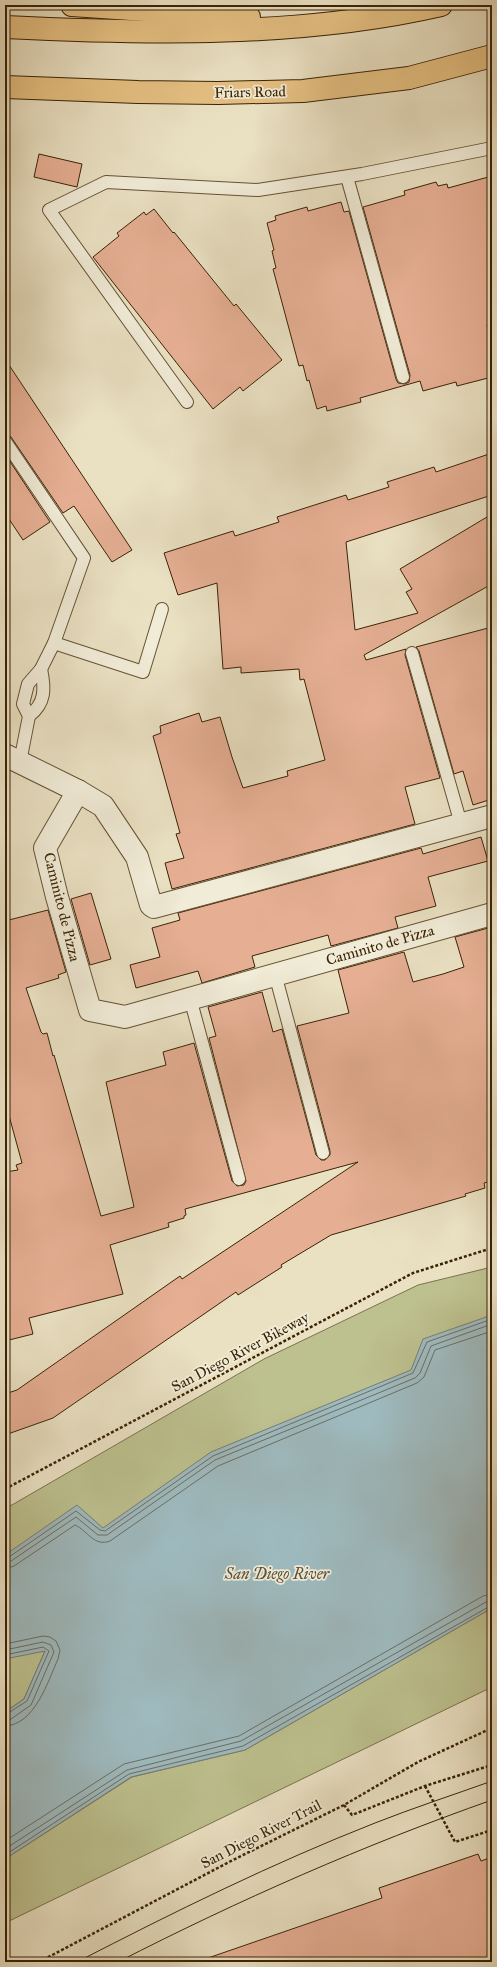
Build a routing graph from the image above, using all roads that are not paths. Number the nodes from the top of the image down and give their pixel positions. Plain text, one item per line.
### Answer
1 (72, 5) edge
2 (441, 5) edge
3 (338, 23) junction
4 (5, 27) edge
5 (492, 56) edge
6 (5, 87) edge
7 (492, 148) edge
8 (347, 177) junction
9 (403, 377) dead end
10 (187, 402) dead end
11 (5, 441) edge
12 (162, 609) dead end
13 (54, 643) junction
14 (412, 653) dead end
15 (41, 669) junction
16 (29, 716) junction
17 (12, 758) edge
18 (78, 791) junction
19 (492, 816) edge
20 (461, 824) junction
21 (492, 914) edge
22 (275, 974) junction
23 (190, 998) junction
24 (323, 1153) dead end
25 (239, 1179) dead end

1 - 3 highway
2 - 3 highway
3 - 4 highway
5 - 6 highway, Friars Road
7 - 8 lane
8 - 9 lane
8 - 10 lane
11 - 13 lane
12 - 13 lane
13 - 15 lane
14 - 20 lane
15 - 16 lane
15 - 16 lane
16 - 17 lane
17 - 18 street
18 - 20 street
18 - 23 street, Caminito de Pizza
19 - 20 street
21 - 22 street, Caminito de Pizza
22 - 23 street, Caminito de Pizza
22 - 24 lane
23 - 25 lane

